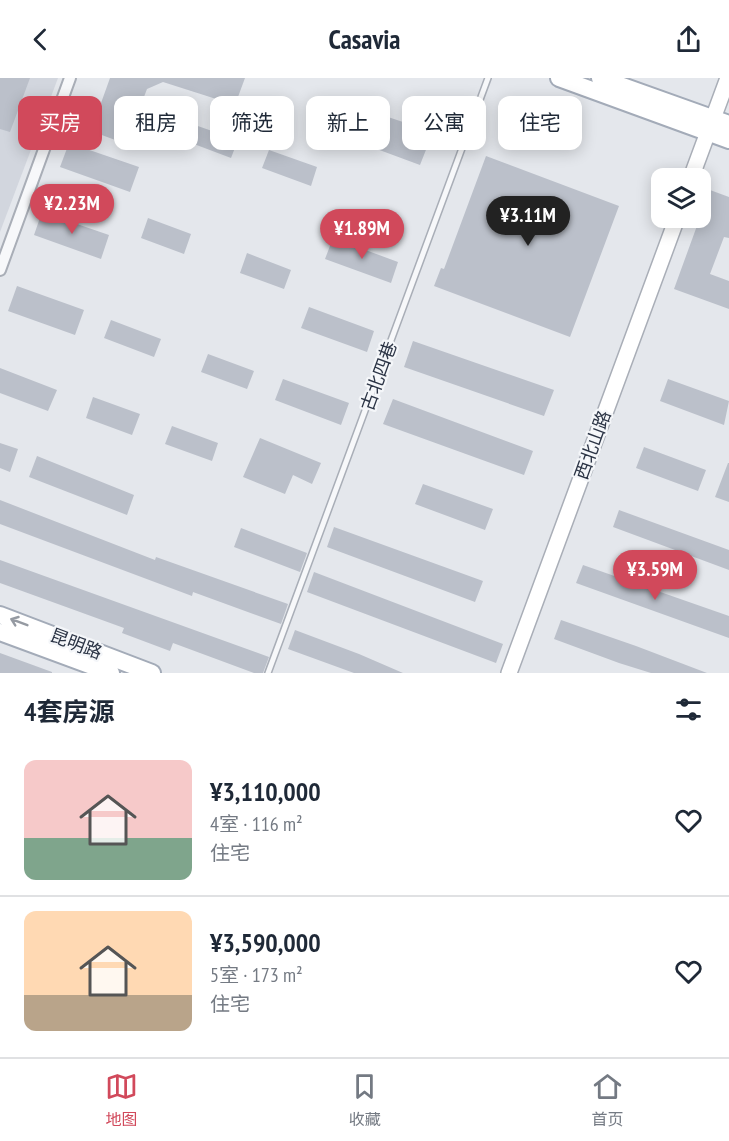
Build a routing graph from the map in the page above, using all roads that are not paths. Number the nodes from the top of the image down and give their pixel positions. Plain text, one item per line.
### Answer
1 (70, 78) edge
2 (488, 78) edge
3 (559, 78) edge
4 (600, 78) edge
5 (728, 78) edge
6 (717, 125) edge
7 (729, 140) edge
8 (696, 168) edge
9 (673, 228) edge
10 (0, 270) edge
11 (0, 615) edge
12 (0, 632) edge
13 (111, 673) edge
14 (152, 673) edge
15 (268, 673) edge
16 (509, 673) edge

1 - 10 street
2 - 15 lane, 古北四巷
3 - 6 main road
4 - 6 main road
5 - 6 main road
6 - 7 main road
6 - 8 main road
9 - 16 main road, 西北山路
14 -> 11 main road, 昆明路
12 - 13 main road, 昆明路

